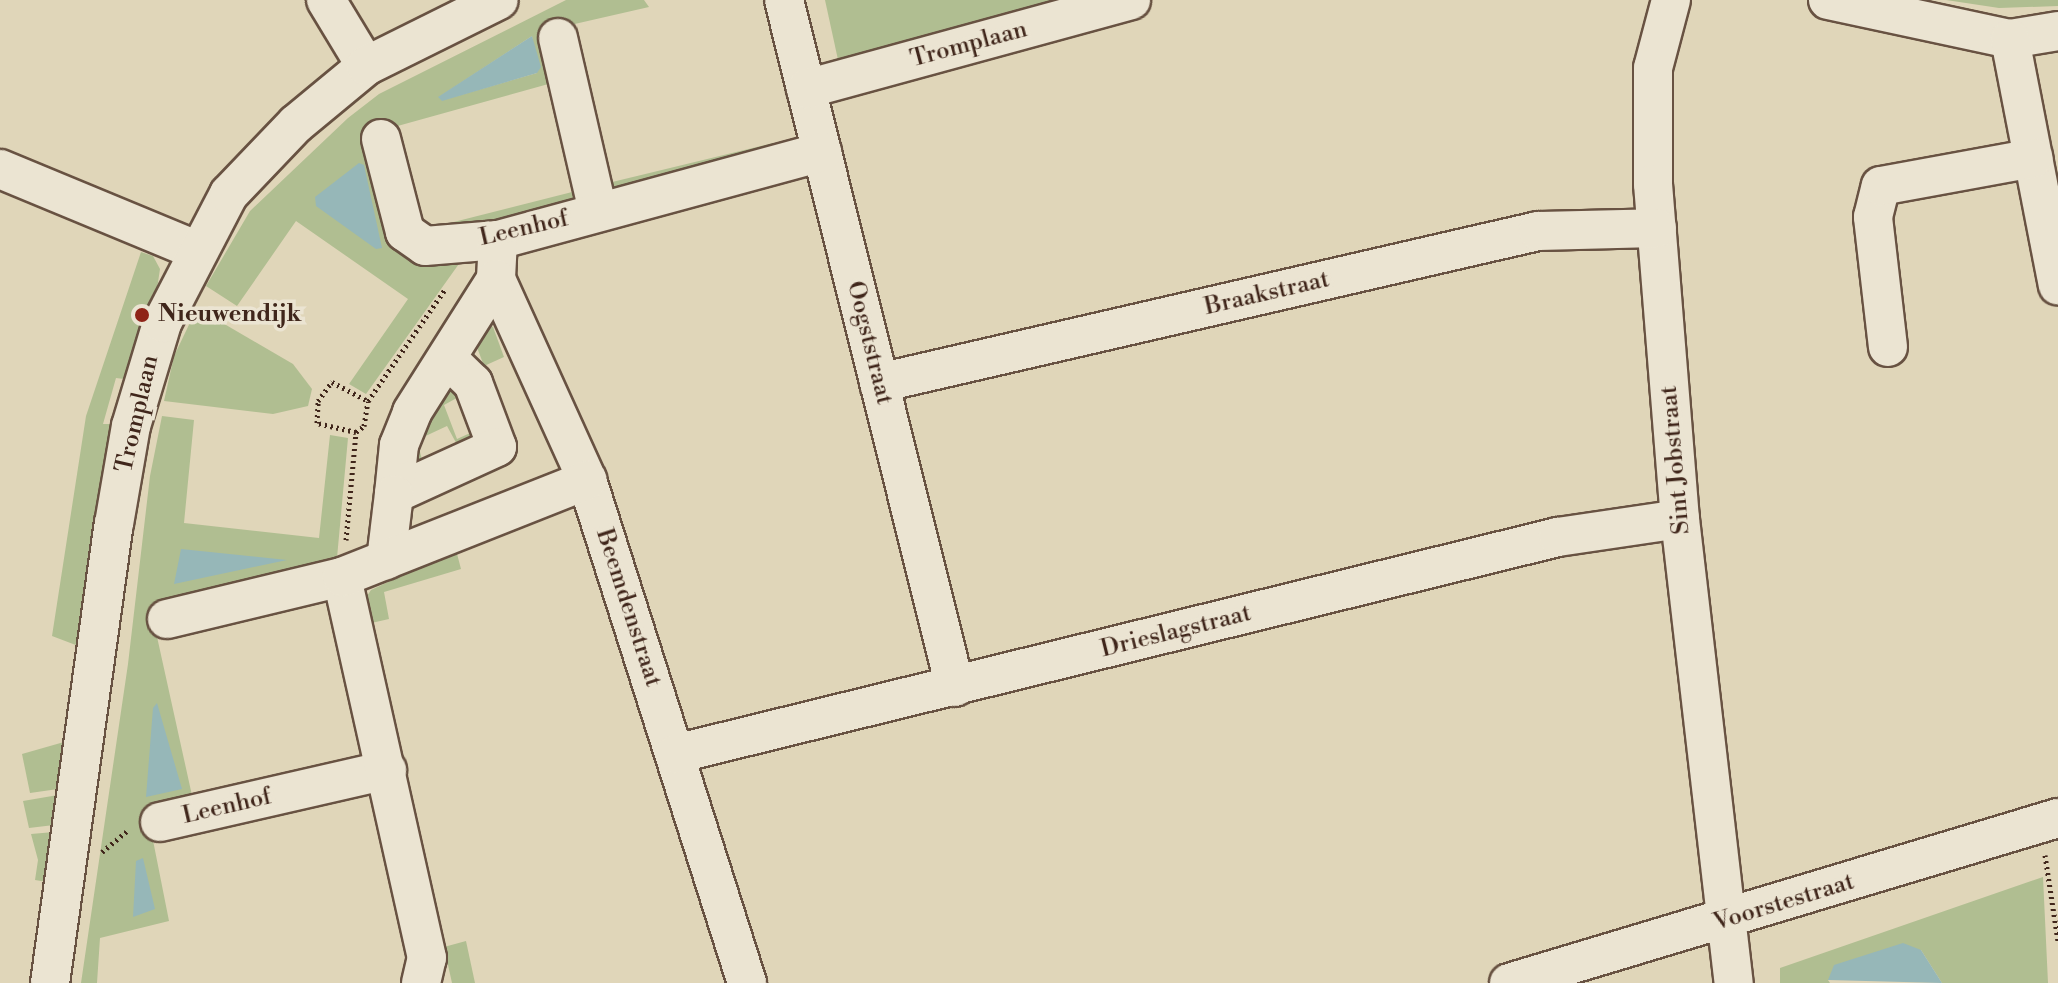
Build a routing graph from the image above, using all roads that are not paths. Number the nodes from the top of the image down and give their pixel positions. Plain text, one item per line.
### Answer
1 (326, 0) edge
2 (499, 0) edge
3 (784, 0) edge
4 (1131, 0) edge
5 (1671, 0) edge
6 (1828, 0) edge
7 (2058, 31) edge
8 (558, 38) dead end
9 (2010, 39) junction
10 (366, 66) junction
11 (806, 89) junction
12 (381, 139) dead end
13 (822, 152) junction
14 (2033, 158) junction
15 (0, 169) edge
16 (598, 211) junction
17 (1657, 228) junction
18 (498, 240) junction
19 (196, 250) junction
20 (496, 279) junction
21 (2058, 285) edge
22 (1888, 347) dead end
23 (448, 359) junction
24 (879, 383) junction
25 (587, 480) junction
26 (394, 494) junction
27 (1680, 519) junction
28 (386, 560) junction
29 (342, 577) junction
30 (167, 619) dead end
31 (955, 687) junction
32 (675, 754) junction
33 (387, 770) junction
34 (2049, 821) edge
35 (160, 822) road end
36 (1728, 921) junction
37 (50, 983) edge
38 (421, 983) edge
39 (747, 983) edge
40 (1509, 983) edge
41 (1734, 983) edge

1 - 10 street
2 - 10 street, Tromplaan
3 - 11 street, Oogststraat
4 - 11 street, Tromplaan
5 - 17 street, Sint Jobstraat
6 - 9 street
7 - 9 street
8 - 16 street, Leenhof
9 - 14 street
10 - 19 street, Tromplaan
11 - 13 street, Oogststraat
12 - 18 street, Leenhof
13 - 16 street, Leenhof
13 - 24 street, Oogststraat
14 - 21 street
14 - 22 street
15 - 19 street
16 - 18 street, Leenhof
17 - 24 street, Braakstraat
17 - 27 street, Sint Jobstraat
18 - 20 street, Beemdenstraat
19 - 37 street, Tromplaan
20 - 23 street
20 - 25 street, Beemdenstraat
23 - 26 street
23 - 26 street
24 - 31 street, Oogststraat
25 - 28 street
25 - 32 street, Beemdenstraat
26 - 28 street
27 - 31 street, Drieslagstraat
27 - 36 street, Sint Jobstraat
28 - 29 street
29 - 30 street
29 - 33 street
31 - 32 street, Drieslagstraat
32 - 39 street, Beemdenstraat
33 - 35 street, Leenhof
33 - 38 street
34 - 36 street, Voorstestraat
36 - 40 street, Voorstestraat
36 - 41 street, Sint Jobstraat

